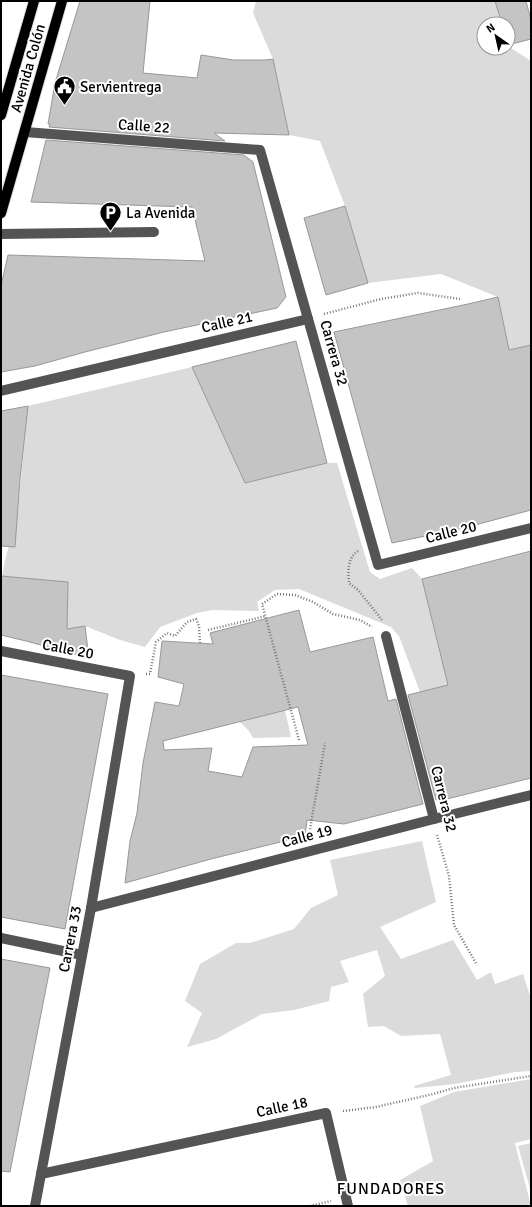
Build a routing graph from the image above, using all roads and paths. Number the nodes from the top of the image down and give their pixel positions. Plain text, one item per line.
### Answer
1 (34, 1) edge
2 (62, 1) edge
3 (1, 115) edge
4 (25, 132) junction
5 (260, 150) joint
6 (1, 213) edge
7 (154, 232) dead end
8 (1, 234) edge
9 (460, 299) dead end
10 (308, 319) junction
11 (1, 391) edge
12 (531, 528) edge
13 (372, 544) junction
14 (378, 565) joint
15 (266, 616) junction
16 (208, 630) dead end
17 (386, 636) junction
18 (200, 643) dead end
19 (1, 651) edge
20 (130, 676) junction
21 (299, 740) dead end
22 (325, 743) dead end
23 (531, 795) edge
24 (434, 819) junction
25 (306, 852) junction
26 (91, 908) junction
27 (1, 938) edge
28 (82, 955) junction
29 (477, 965) dead end
30 (531, 1076) edge
31 (326, 1113) junction
32 (41, 1174) junction
33 (35, 1206) edge
34 (348, 1206) edge

1 - 3 main road, Avenida Colón
2 - 4 main road, Avenida Colón
4 - 5 street, Calle 22
4 - 6 main road, Avenida Colón
5 - 10 street, Carrera 32
7 - 8 street
9 - 10 path
10 - 11 street, Calle 21
10 - 13 street, Carrera 32
12 - 14 street, Calle 20
13 - 14 street, Carrera 32
13 - 17 path
15 - 16 path
15 - 17 path
15 - 21 path
17 - 24 street, Carrera 32
18 - 20 path
19 - 20 street, Calle 20
20 - 26 street, Carrera 33
22 - 25 path
23 - 24 street, Calle 19
24 - 25 street, Calle 19
24 - 29 path, Carrera 32
25 - 26 street, Calle 19
26 - 28 street, Carrera 33
27 - 28 street
28 - 32 street, Carrera 33
30 - 31 path, Calle 18
31 - 32 street, Calle 18
31 - 34 street
32 - 33 street, Carrera 33

